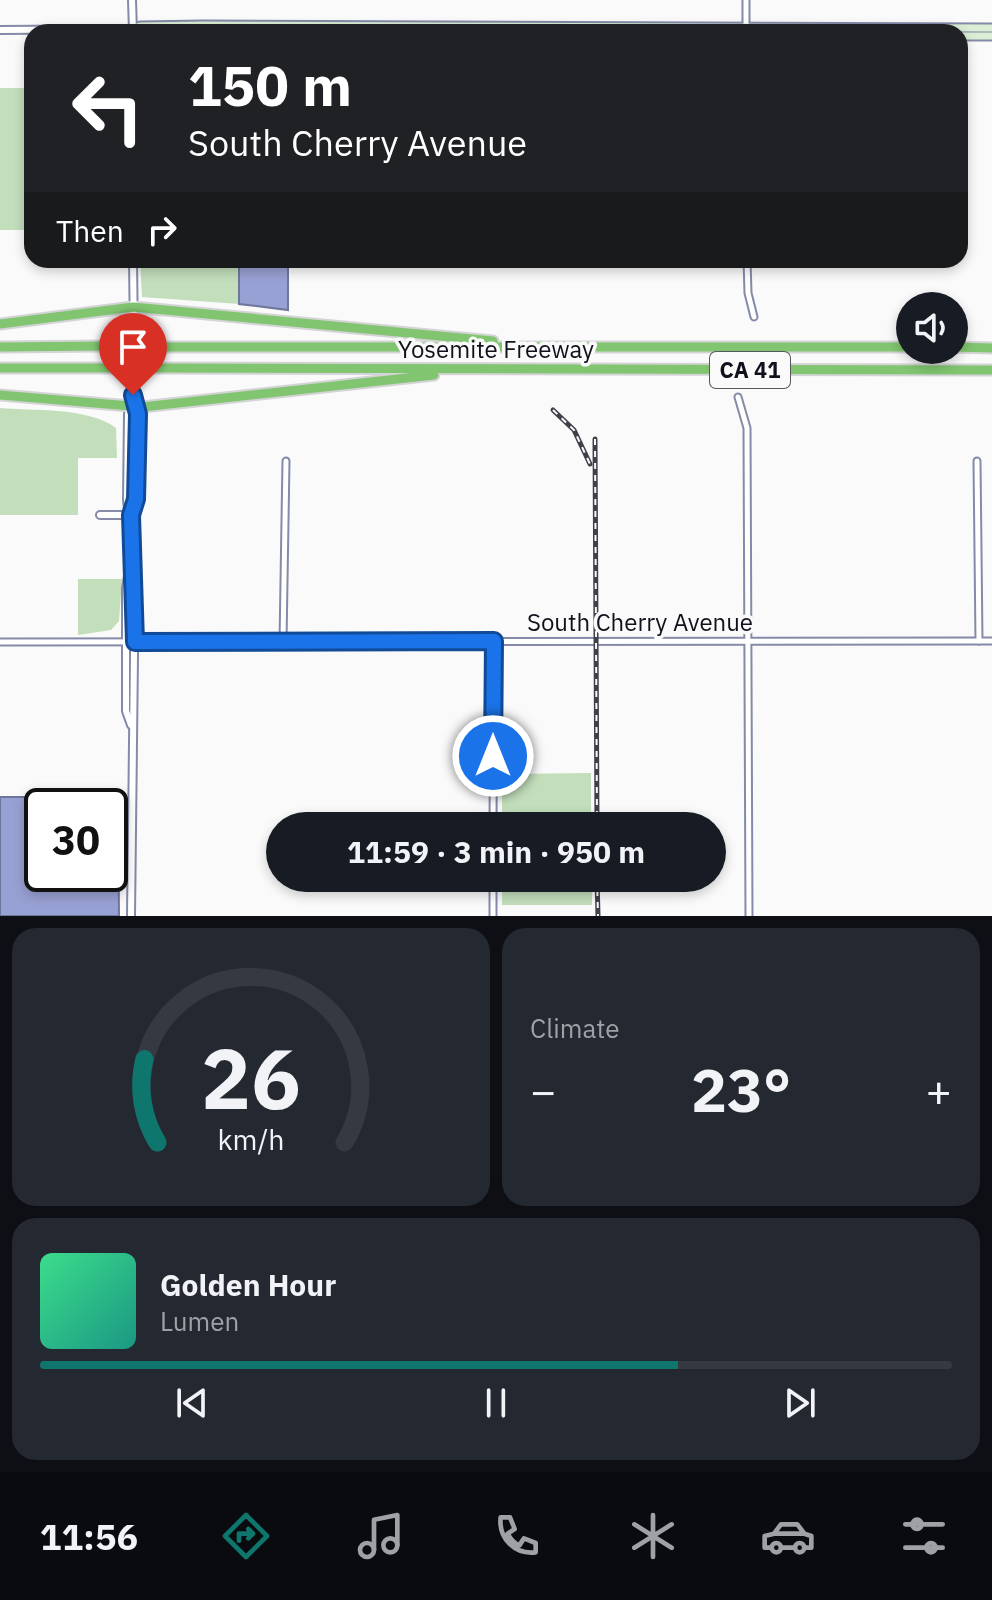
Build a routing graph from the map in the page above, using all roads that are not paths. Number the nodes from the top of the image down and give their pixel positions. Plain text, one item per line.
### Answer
1 (132, 0) edge
2 (746, 0) edge
3 (134, 24) edge
4 (746, 24) edge
5 (968, 28) edge
6 (992, 28) edge
7 (0, 30) edge
8 (24, 30) edge
9 (968, 36) edge
10 (992, 36) edge
11 (133, 268) edge
12 (747, 268) edge
13 (133, 307) junction
14 (754, 317) dead end
15 (0, 324) edge
16 (536, 346) junction
17 (0, 347) edge
18 (896, 347) edge
19 (968, 347) edge
20 (992, 348) edge
21 (0, 368) edge
22 (507, 370) junction
23 (992, 370) edge
24 (0, 395) edge
25 (738, 397) dead end
26 (133, 407) junction
27 (286, 461) dead end
28 (977, 461) dead end
29 (100, 515) dead end
30 (131, 515) junction
31 (131, 558) junction
32 (494, 641) junction
33 (748, 641) junction
34 (979, 641) junction
35 (992, 641) edge
36 (0, 642) edge
37 (125, 642) junction
38 (135, 642) junction
39 (283, 642) junction
40 (131, 725) junction
41 (493, 812) edge
42 (493, 892) edge
43 (131, 916) edge
44 (493, 916) edge
45 (749, 916) edge

1 - 3 street
2 - 4 street
5 - 6 main road
7 - 8 street
9 - 10 main road
11 - 13 street
12 - 14 street
13 - 15 highway
13 - 16 highway
13 - 26 street
16 - 17 highway, Yosemite Freeway / CA 41, bridge
16 - 18 highway, Yosemite Freeway / CA 41
19 - 20 highway
21 - 22 highway, Yosemite Freeway / CA 41, bridge
22 - 23 highway, Yosemite Freeway / CA 41
22 - 26 highway
24 - 26 highway
25 - 33 street
26 - 30 street
27 - 39 street
28 - 34 street
29 - 30 street
30 - 31 street
31 - 37 street
31 - 38 street
32 - 33 street, South Cherry Avenue
32 - 39 street, South Cherry Avenue
32 - 41 street
33 - 34 street, South Cherry Avenue
33 - 45 street
34 - 35 street, South Cherry Avenue
36 - 37 street, South Cherry Avenue
37 - 38 street, South Cherry Avenue
37 - 40 street
38 - 39 street, South Cherry Avenue
38 - 40 street
40 - 43 street
42 - 44 street

